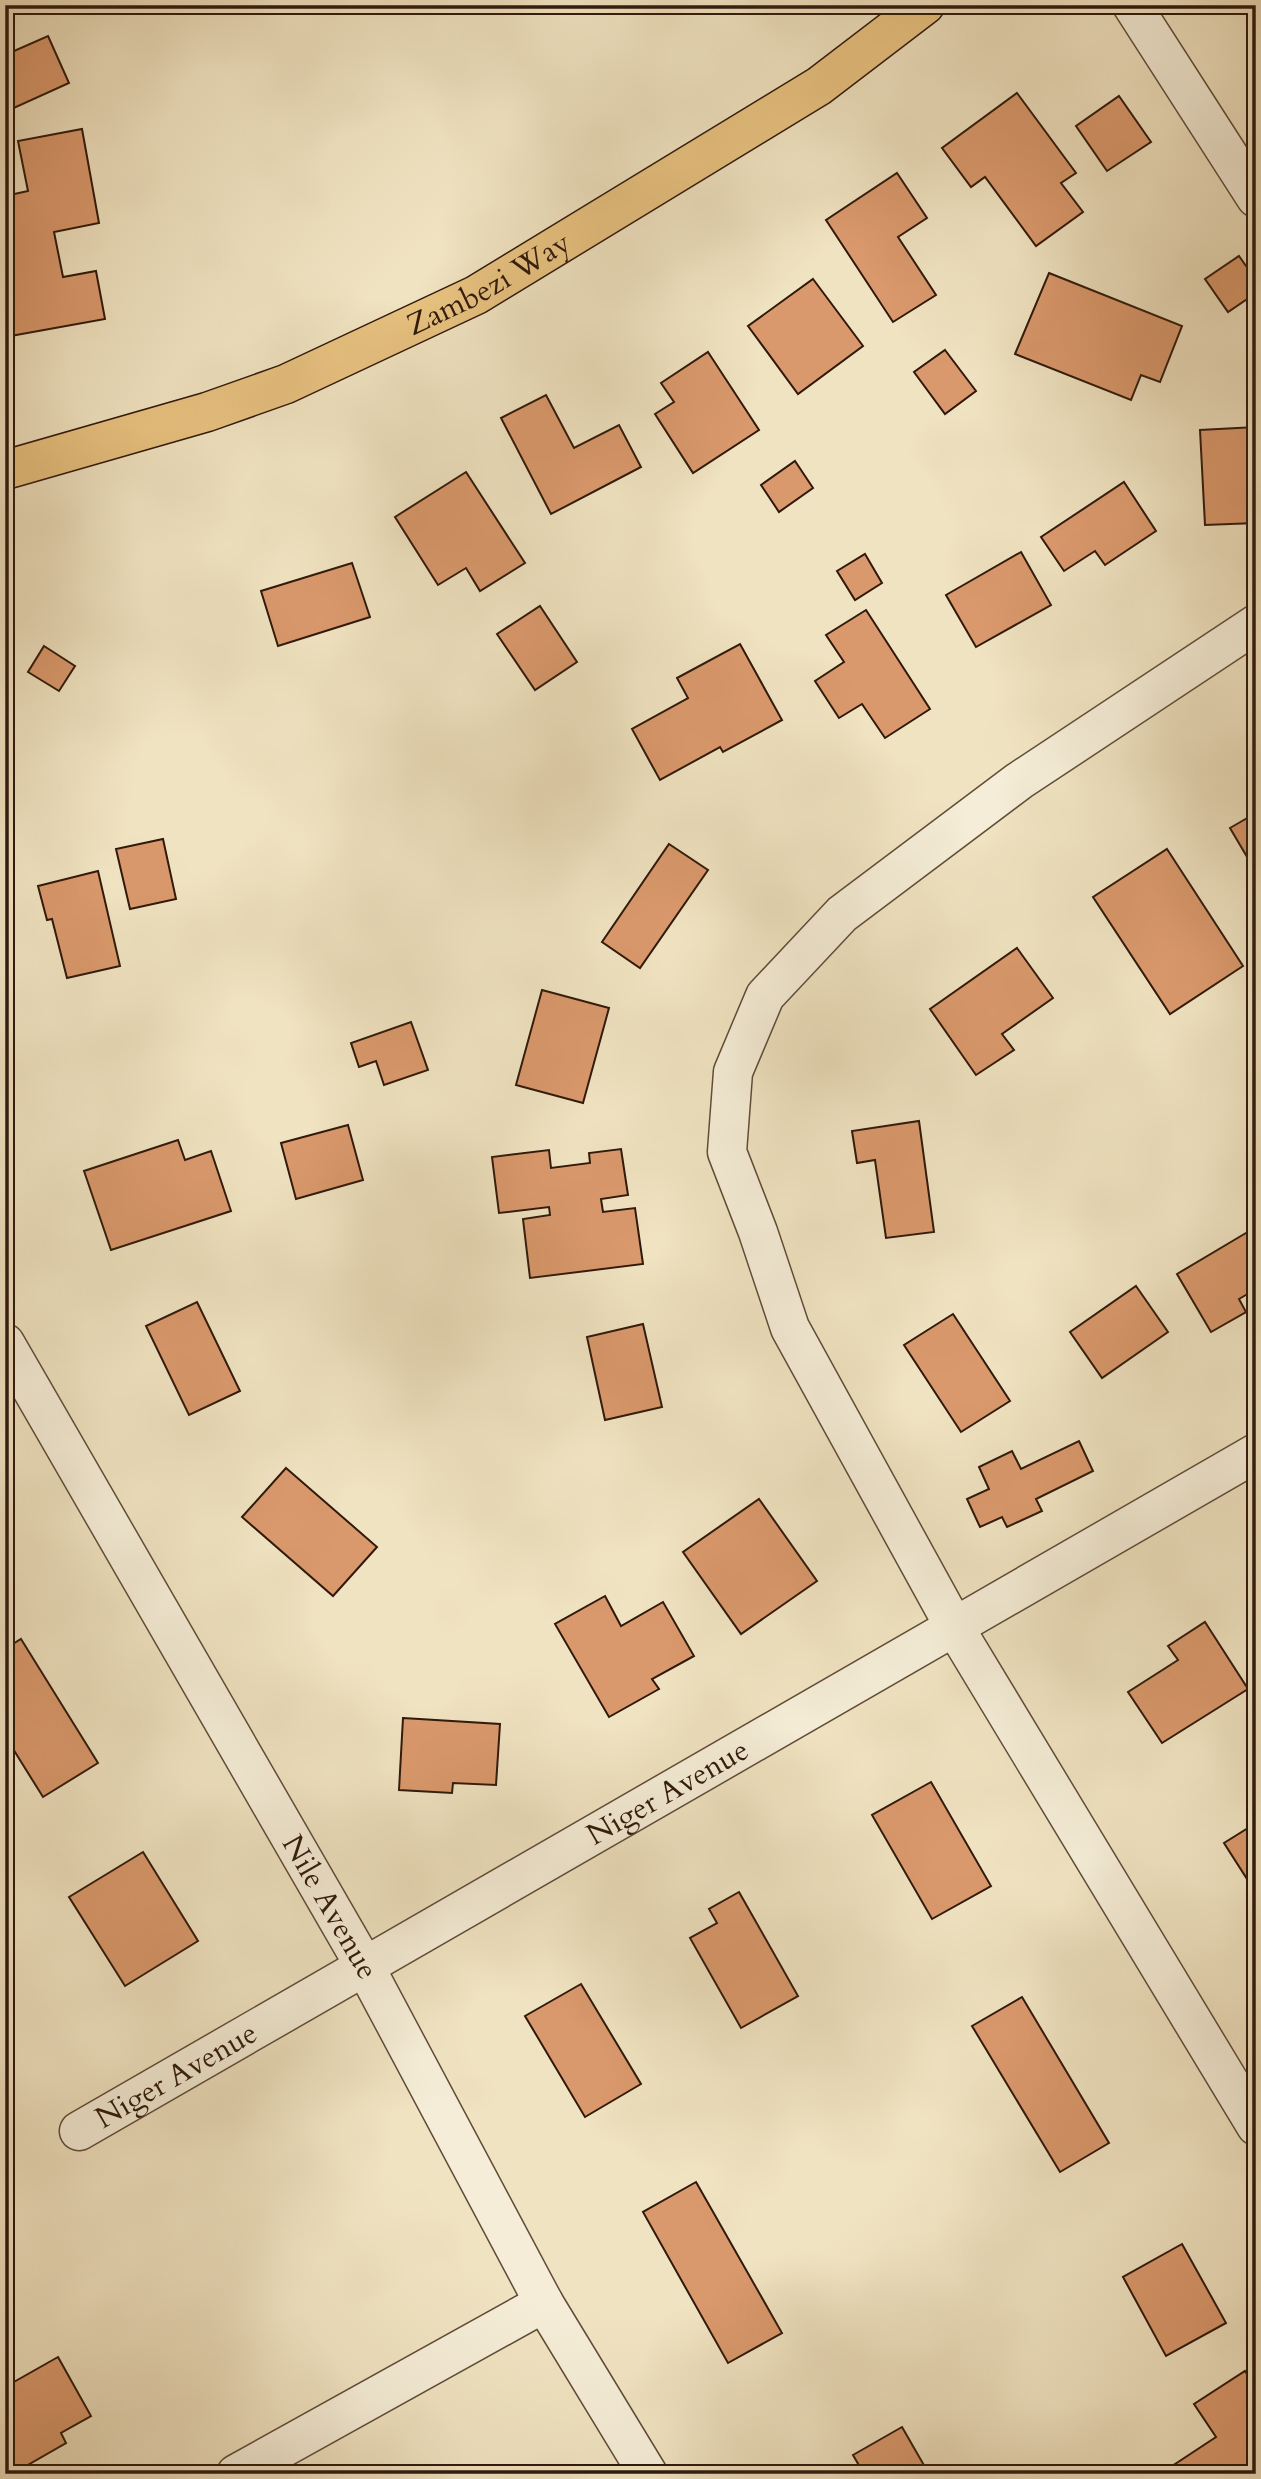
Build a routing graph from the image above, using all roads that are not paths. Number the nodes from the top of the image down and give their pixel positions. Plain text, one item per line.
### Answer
1 (925, 5) edge
2 (1132, 5) edge
3 (1256, 198) edge
4 (5, 470) edge
5 (1256, 624) edge
6 (5, 1343) edge
7 (1256, 1453) edge
8 (955, 1628) junction
9 (364, 1965) junction
10 (1256, 2126) edge
11 (79, 2131) dead end
12 (544, 2303) junction
13 (236, 2474) edge
14 (648, 2474) edge

1 - 4 main road, Zambezi Way
2 - 3 street
5 - 8 street
6 - 9 street, Nile Avenue
7 - 8 street, Niger Avenue
8 - 9 street, Niger Avenue
8 - 10 street
9 - 11 street, Niger Avenue
9 - 12 street, Nile Avenue
12 - 13 street
12 - 14 street, Nile Avenue

